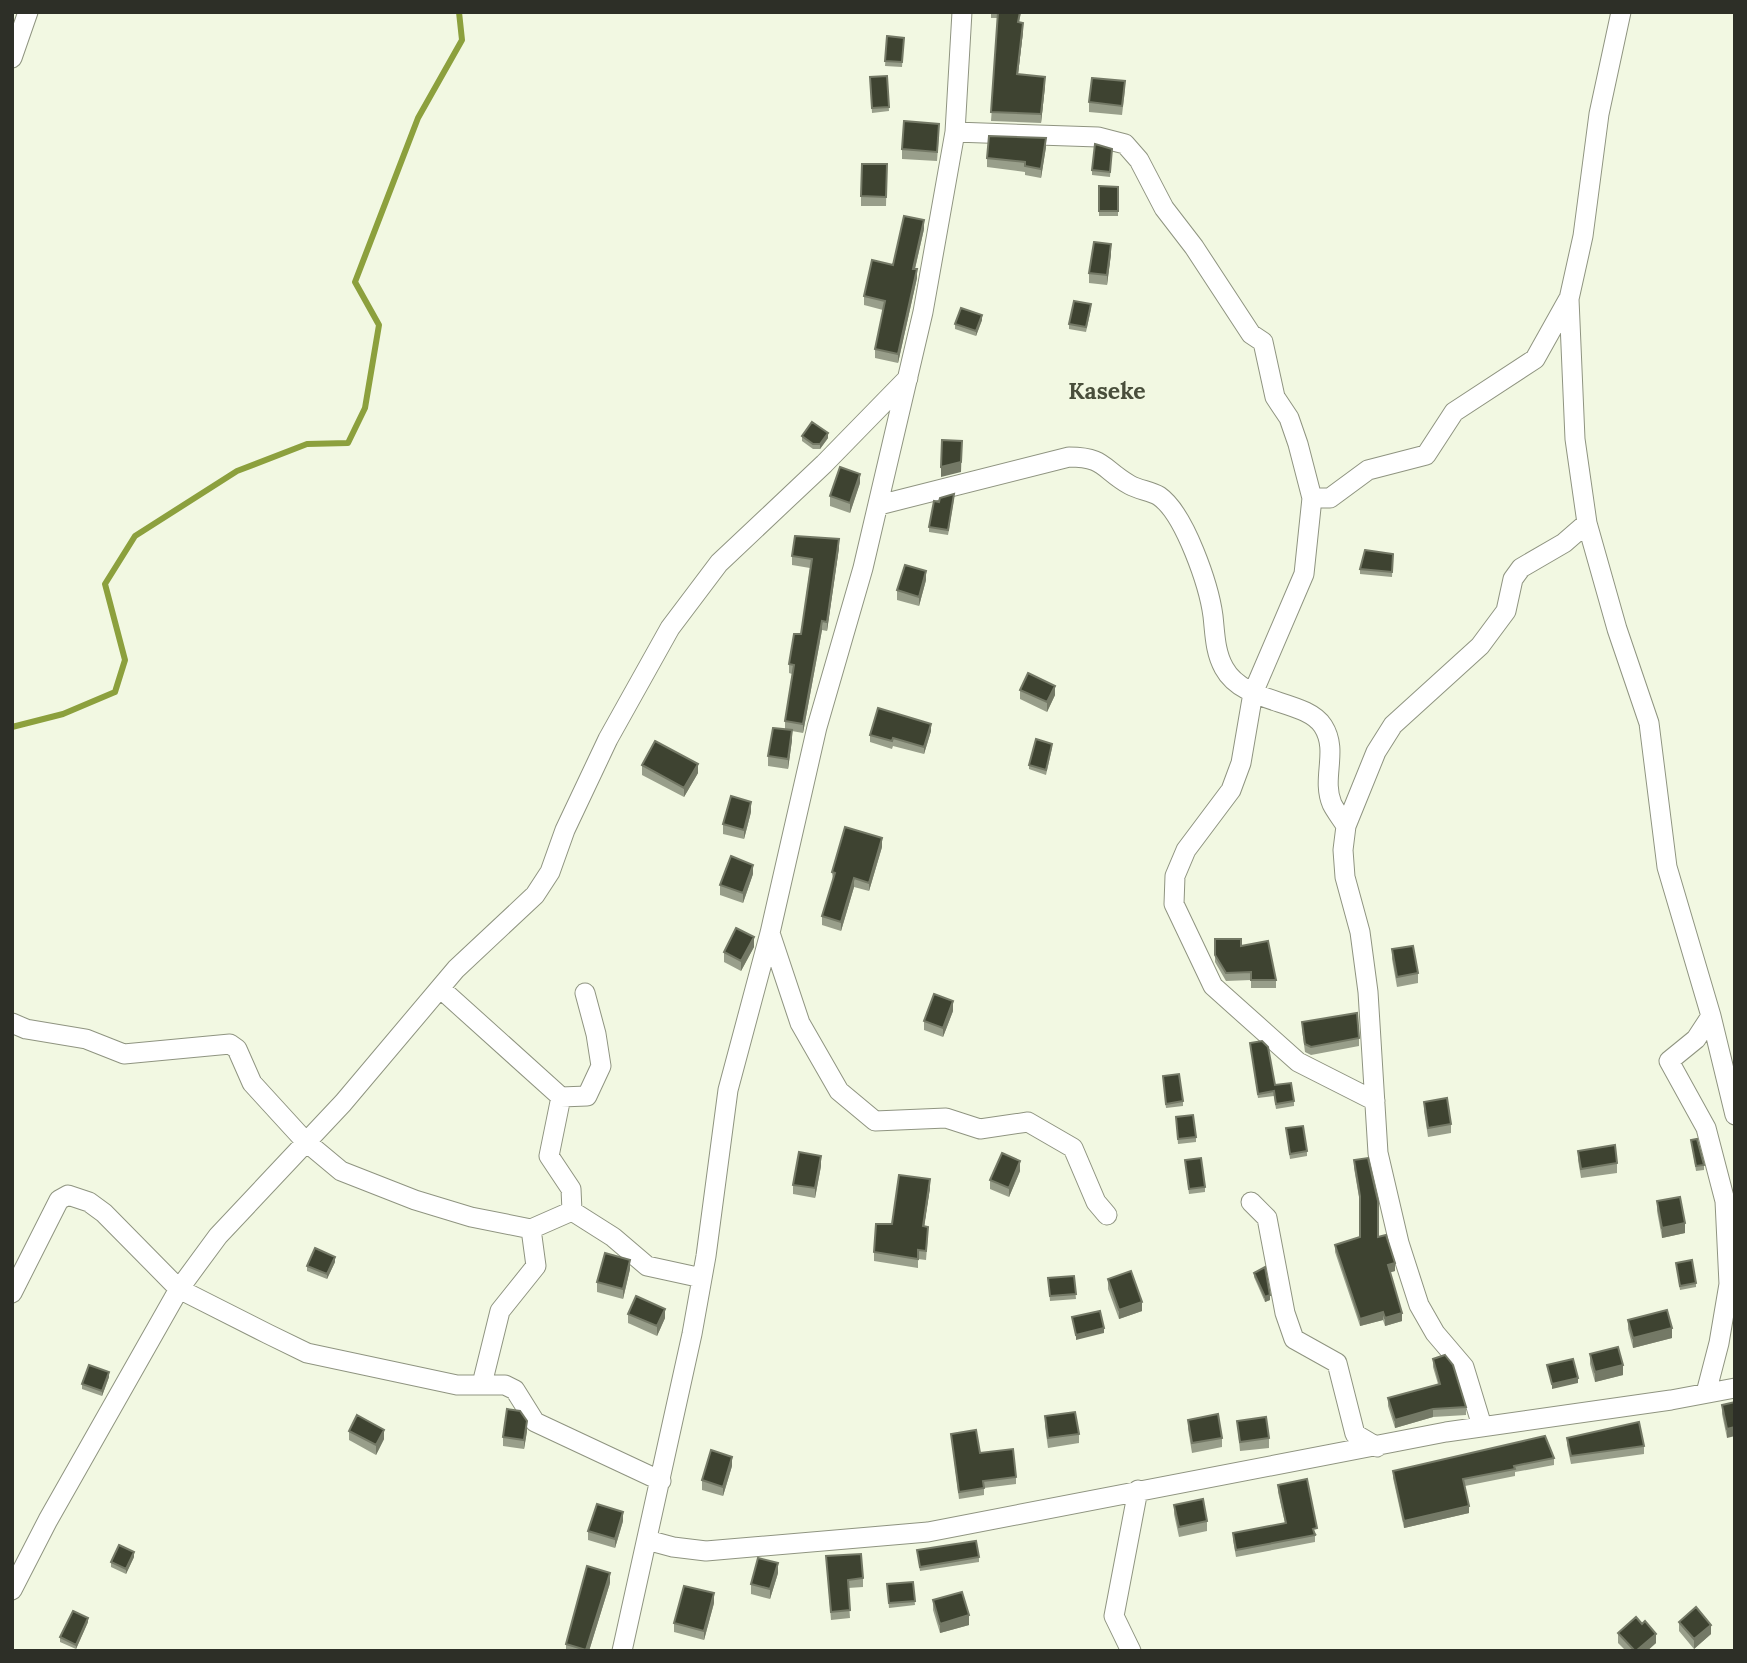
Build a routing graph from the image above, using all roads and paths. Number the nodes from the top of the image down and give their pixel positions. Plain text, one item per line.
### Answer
1 (28, 12) edge
2 (962, 12) edge
3 (1621, 12) edge
4 (12, 58) edge
5 (955, 132) junction
6 (1569, 299) junction
7 (909, 377) junction
8 (1312, 498) junction
9 (879, 505) junction
10 (1587, 523) junction
11 (1253, 693) junction
12 (1346, 826) junction
13 (770, 933) junction
14 (440, 988) junction
15 (585, 993) dead end
16 (1711, 1016) junction
17 (12, 1023) edge
18 (561, 1097) junction
19 (1375, 1101) junction
20 (1735, 1115) edge
21 (305, 1141) junction
22 (1251, 1202) dead end
23 (572, 1211) junction
24 (1107, 1215) dead end
25 (531, 1229) junction
26 (702, 1278) junction
27 (179, 1290) junction
28 (12, 1293) edge
29 (482, 1384) junction
30 (1735, 1388) edge
31 (1706, 1393) junction
32 (1482, 1426) junction
33 (1377, 1447) junction
34 (661, 1481) junction
35 (1138, 1490) junction
36 (647, 1540) junction
37 (12, 1590) edge
38 (622, 1651) edge
39 (1132, 1651) edge

1 - 4 street
2 - 5 street
3 - 6 street
5 - 7 street
5 - 8 street
6 - 8 street
6 - 10 street
7 - 9 street
7 - 14 street
8 - 11 street
9 - 11 street
9 - 13 street
10 - 12 street
10 - 16 street
11 - 12 street
11 - 19 street
12 - 19 street
13 - 24 street
13 - 26 street
14 - 18 street
14 - 21 street
15 - 18 street
16 - 20 street
16 - 31 street
17 - 21 street
18 - 23 street
19 - 32 street
21 - 25 street
21 - 27 street
22 - 33 street
23 - 25 street
23 - 26 street
25 - 29 street
26 - 34 street
27 - 28 street
27 - 29 street
27 - 37 street
29 - 34 street
30 - 31 street
31 - 32 street
32 - 33 street
33 - 35 street
34 - 36 street
35 - 36 street
35 - 39 street
36 - 38 street

